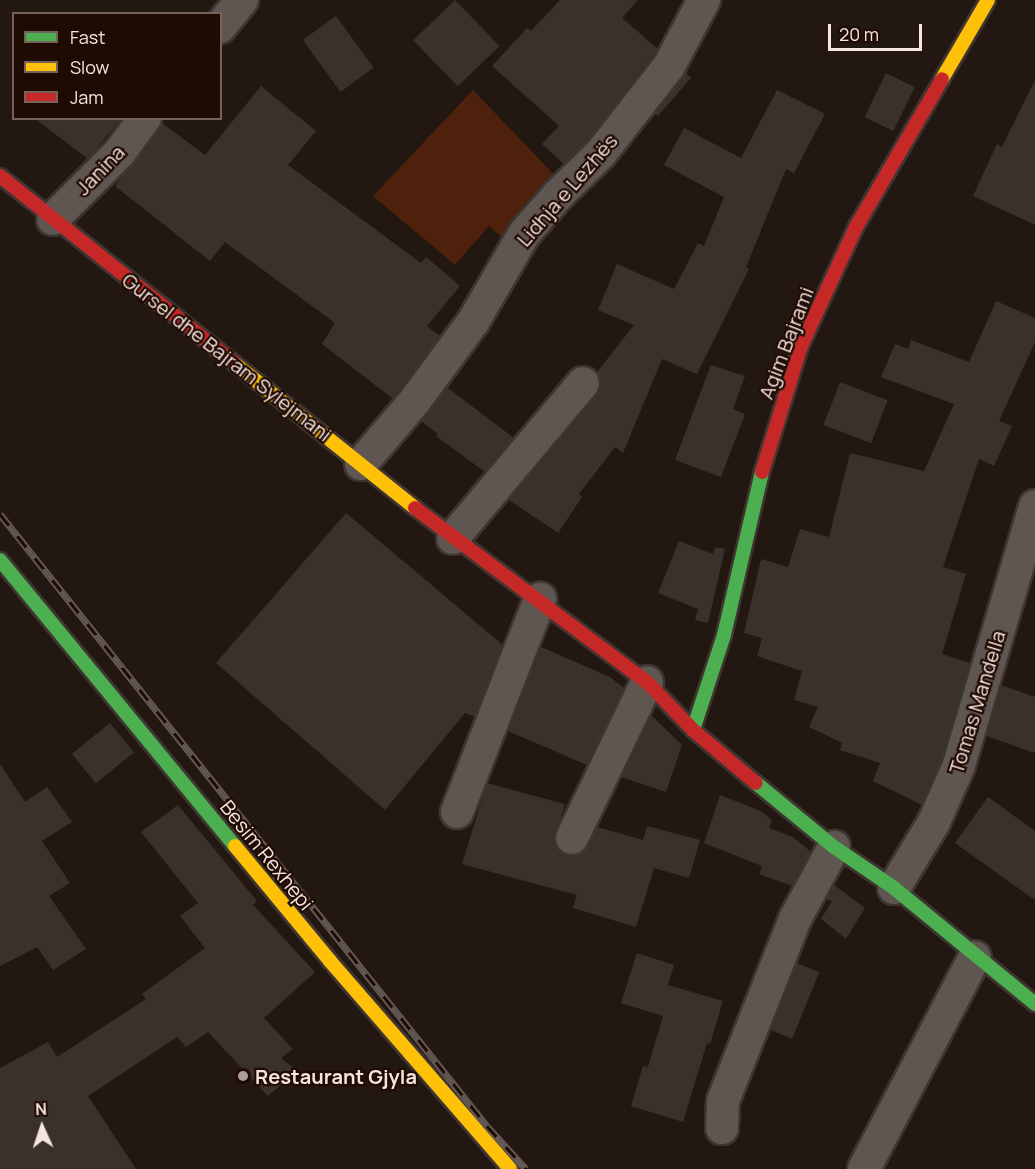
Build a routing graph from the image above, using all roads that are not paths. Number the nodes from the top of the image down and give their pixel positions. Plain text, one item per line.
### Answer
1 (242, 0) edge
2 (704, 0) edge
3 (988, 0) edge
4 (222, 25) edge
5 (144, 120) edge
6 (0, 176) edge
7 (53, 219) junction
8 (583, 383) dead end
9 (361, 464) junction
10 (1035, 506) edge
11 (453, 538) junction
12 (0, 560) edge
13 (540, 599) junction
14 (647, 682) junction
15 (693, 730) junction
16 (457, 812) dead end
17 (572, 838) dead end
18 (834, 847) junction
19 (894, 888) junction
20 (975, 957) junction
21 (1035, 1004) edge
22 (722, 1128) dead end
23 (510, 1169) edge
24 (864, 1169) edge

1 - 4 street
2 - 9 street, Lidhja e Lezhës
3 - 15 street, Agim Bajrami
5 - 7 street, Janina
6 - 7 street, Gursel dhe Bajram Sylejmani
7 - 9 street, Gursel dhe Bajram Sylejmani
8 - 11 street
9 - 11 street, Gursel dhe Bajram Sylejmani
10 - 19 street, Tomas Mandella
11 - 13 street, Gursel dhe Bajram Sylejmani
12 - 23 street, Besim Rexhepi
13 - 14 street, Gursel dhe Bajram Sylejmani
13 - 16 street
14 - 15 street, Gursel dhe Bajram Sylejmani
14 - 17 street
15 - 18 street, Gursel dhe Bajram Sylejmani
18 - 19 street, Gursel dhe Bajram Sylejmani
18 - 22 street
19 - 20 street, Gursel dhe Bajram Sylejmani
20 - 21 street, Gursel dhe Bajram Sylejmani
20 - 24 street

